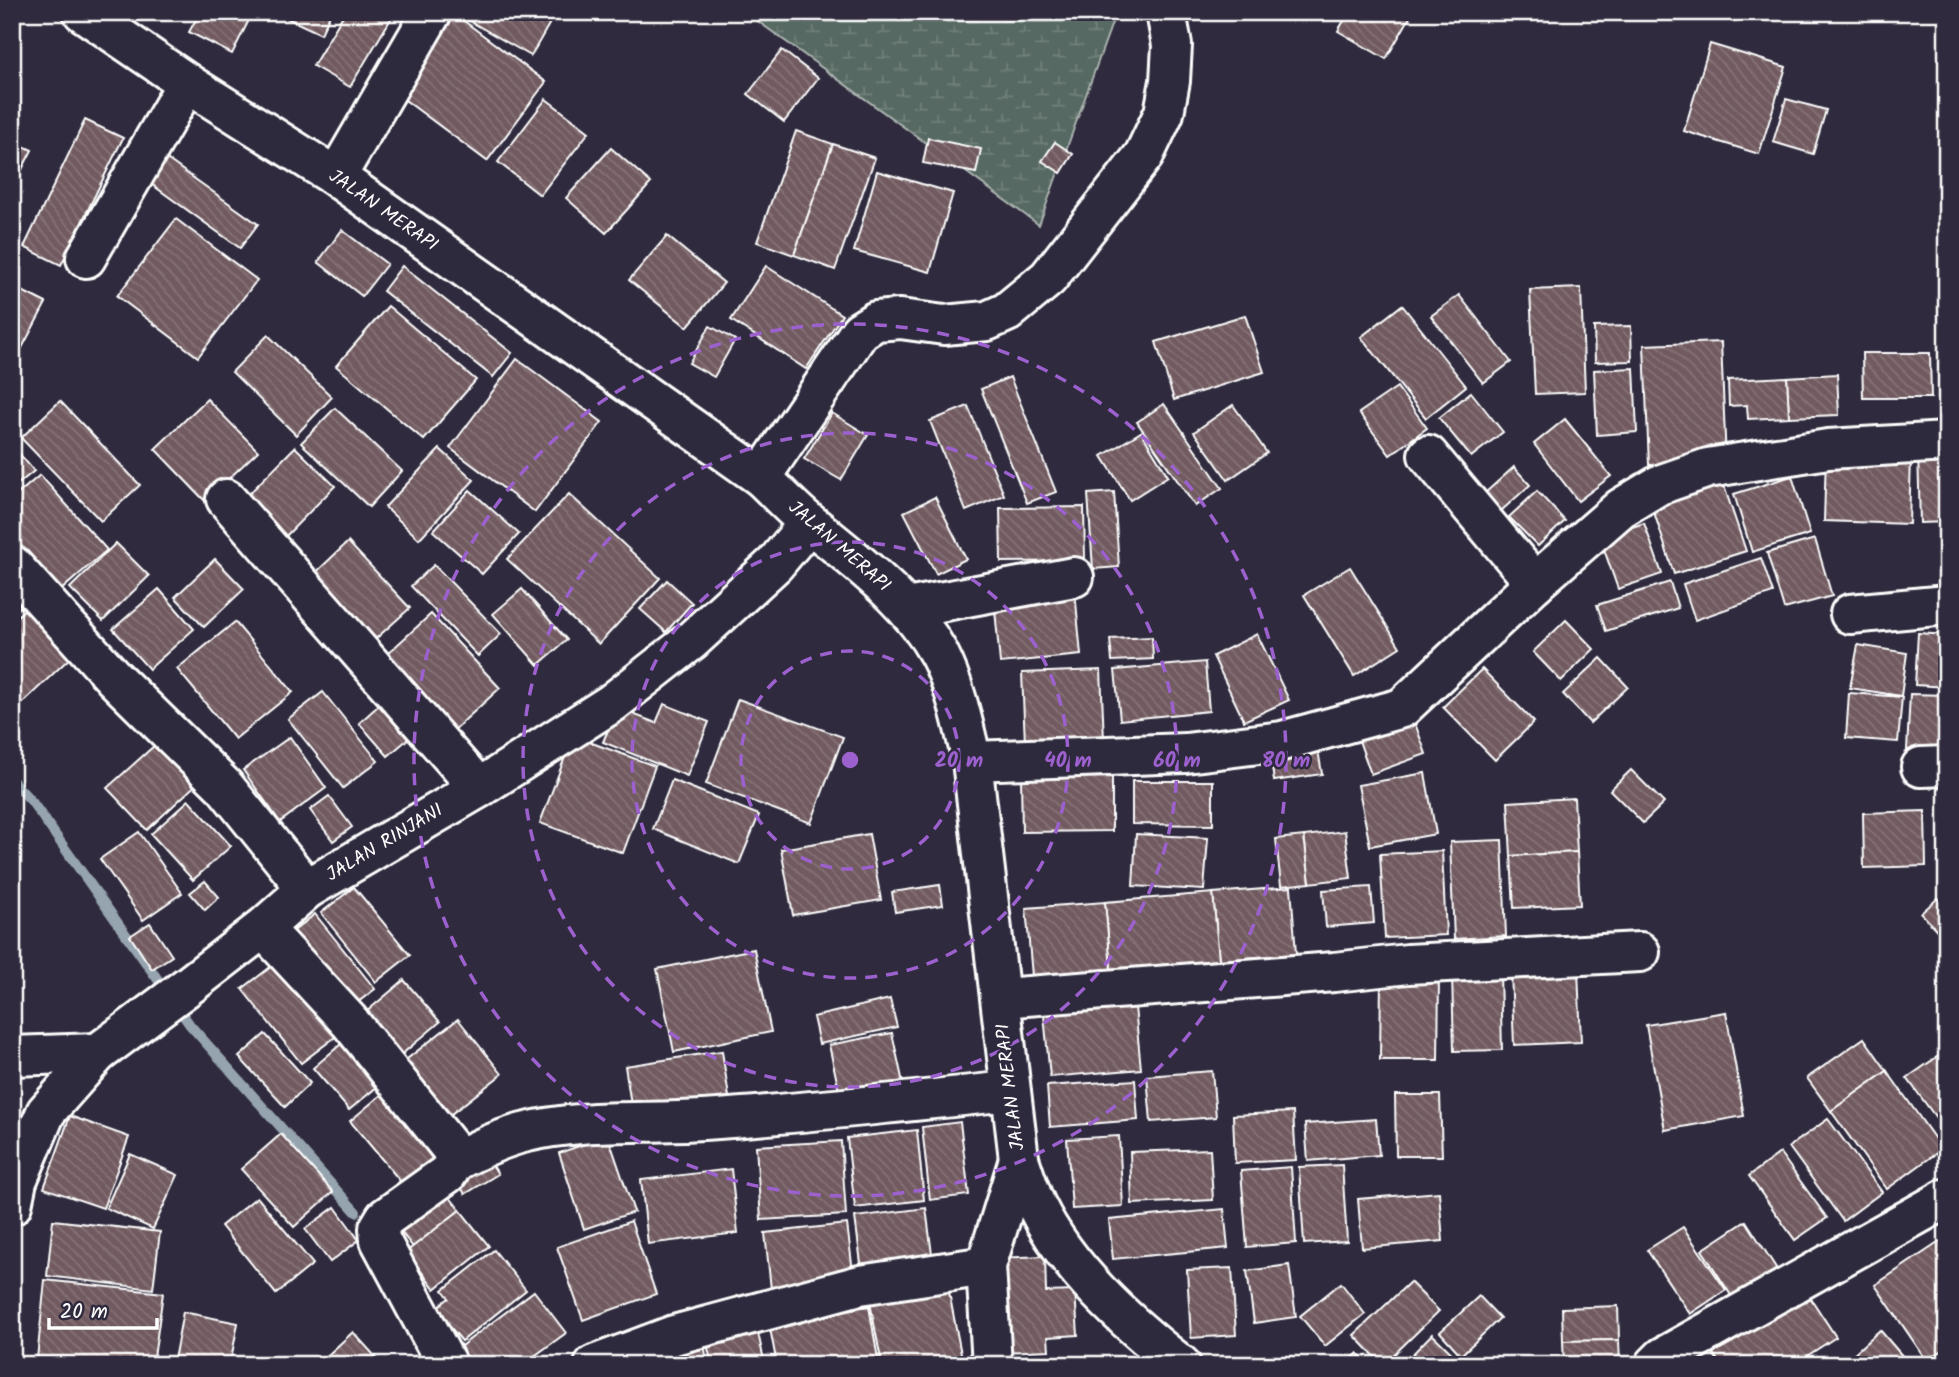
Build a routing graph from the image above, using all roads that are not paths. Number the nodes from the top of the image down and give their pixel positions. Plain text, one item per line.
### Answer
1 (83, 12) edge
2 (432, 12) edge
3 (1166, 12) edge
4 (187, 83) junction
5 (336, 177) junction
6 (86, 258) dead end
7 (1947, 442) edge
8 (1428, 455) dead end
9 (761, 477) junction
10 (226, 499) dead end
11 (809, 523) junction
12 (12, 565) edge
13 (1074, 578) dead end
14 (1535, 583) junction
15 (1947, 605) edge
16 (907, 608) junction
17 (1850, 614) dead end
18 (972, 761) junction
19 (479, 788) junction
20 (307, 889) junction
21 (263, 928) junction
22 (1640, 953) dead end
23 (1001, 998) junction
24 (98, 1052) junction
25 (12, 1056) edge
26 (1009, 1090) junction
27 (1019, 1159) junction
28 (454, 1162) junction
29 (1947, 1198) edge
30 (12, 1205) edge
31 (986, 1266) junction
32 (447, 1365) edge
33 (594, 1365) edge
34 (992, 1365) edge
35 (1181, 1365) edge
36 (1654, 1365) edge

1 - 4 street, JALAN MERAPI
2 - 5 street
3 - 9 street
4 - 5 street, JALAN MERAPI
4 - 6 street
5 - 9 street, JALAN MERAPI
7 - 14 street
8 - 14 street
9 - 11 street, JALAN MERAPI
10 - 19 street
11 - 16 street, JALAN MERAPI
11 - 19 street, JALAN RINJANI
12 - 20 street
13 - 16 street
14 - 18 street
15 - 17 street
16 - 18 street, JALAN MERAPI
18 - 23 street, JALAN MERAPI
19 - 20 street, JALAN RINJANI
20 - 21 street, JALAN RINJANI
21 - 24 street, JALAN RINJANI
21 - 28 street
22 - 23 street
23 - 26 street, JALAN MERAPI
24 - 25 street
24 - 30 street, JALAN RINJANI
26 - 27 street, JALAN MERAPI
26 - 28 street
27 - 31 street
27 - 35 street, JALAN MERAPI
28 - 32 street
29 - 36 street
31 - 33 street
31 - 34 street

